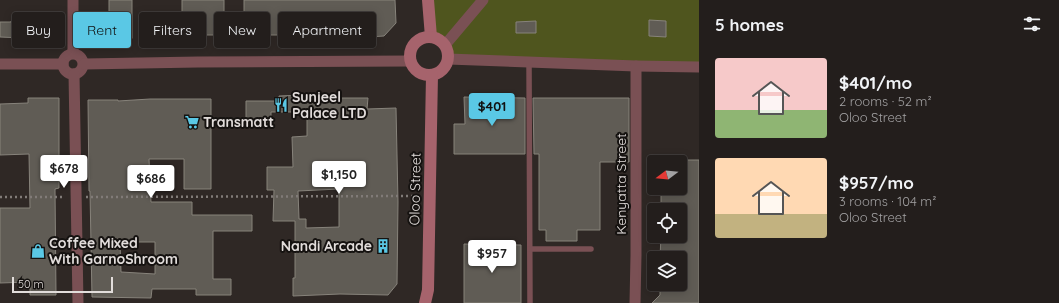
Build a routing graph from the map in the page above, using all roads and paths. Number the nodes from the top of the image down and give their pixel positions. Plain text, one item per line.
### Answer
1 (73, 0) edge
2 (428, 0) edge
3 (483, 0) edge
4 (431, 37) junction
5 (445, 45) junction
6 (73, 53) junction
7 (448, 59) junction
8 (411, 62) junction
9 (529, 62) junction
10 (0, 64) edge
11 (63, 64) junction
12 (84, 64) junction
13 (636, 66) junction
14 (699, 67) edge
15 (74, 74) junction
16 (432, 75) junction
17 (430, 196) junction
18 (0, 197) edge
19 (76, 197) junction
20 (530, 249) junction
21 (591, 249) dead end
22 (78, 303) edge
23 (425, 303) edge
24 (530, 303) edge
25 (635, 303) edge

1 - 6 street
2 - 4 street
3 - 5 street
4 - 5 street
4 - 8 street
5 - 7 street
6 - 11 street
6 - 12 street
7 - 9 street
7 - 16 street
8 - 12 street
8 - 16 street
9 - 13 street
9 - 20 lane
10 - 11 street
11 - 15 street
12 - 15 street
13 - 14 street
13 - 25 street, Kenyatta Street
15 - 19 street
16 - 17 street, Oloo Street
17 - 19 path
17 - 23 street, Oloo Street
18 - 19 path
19 - 22 street
20 - 21 lane
20 - 24 lane

